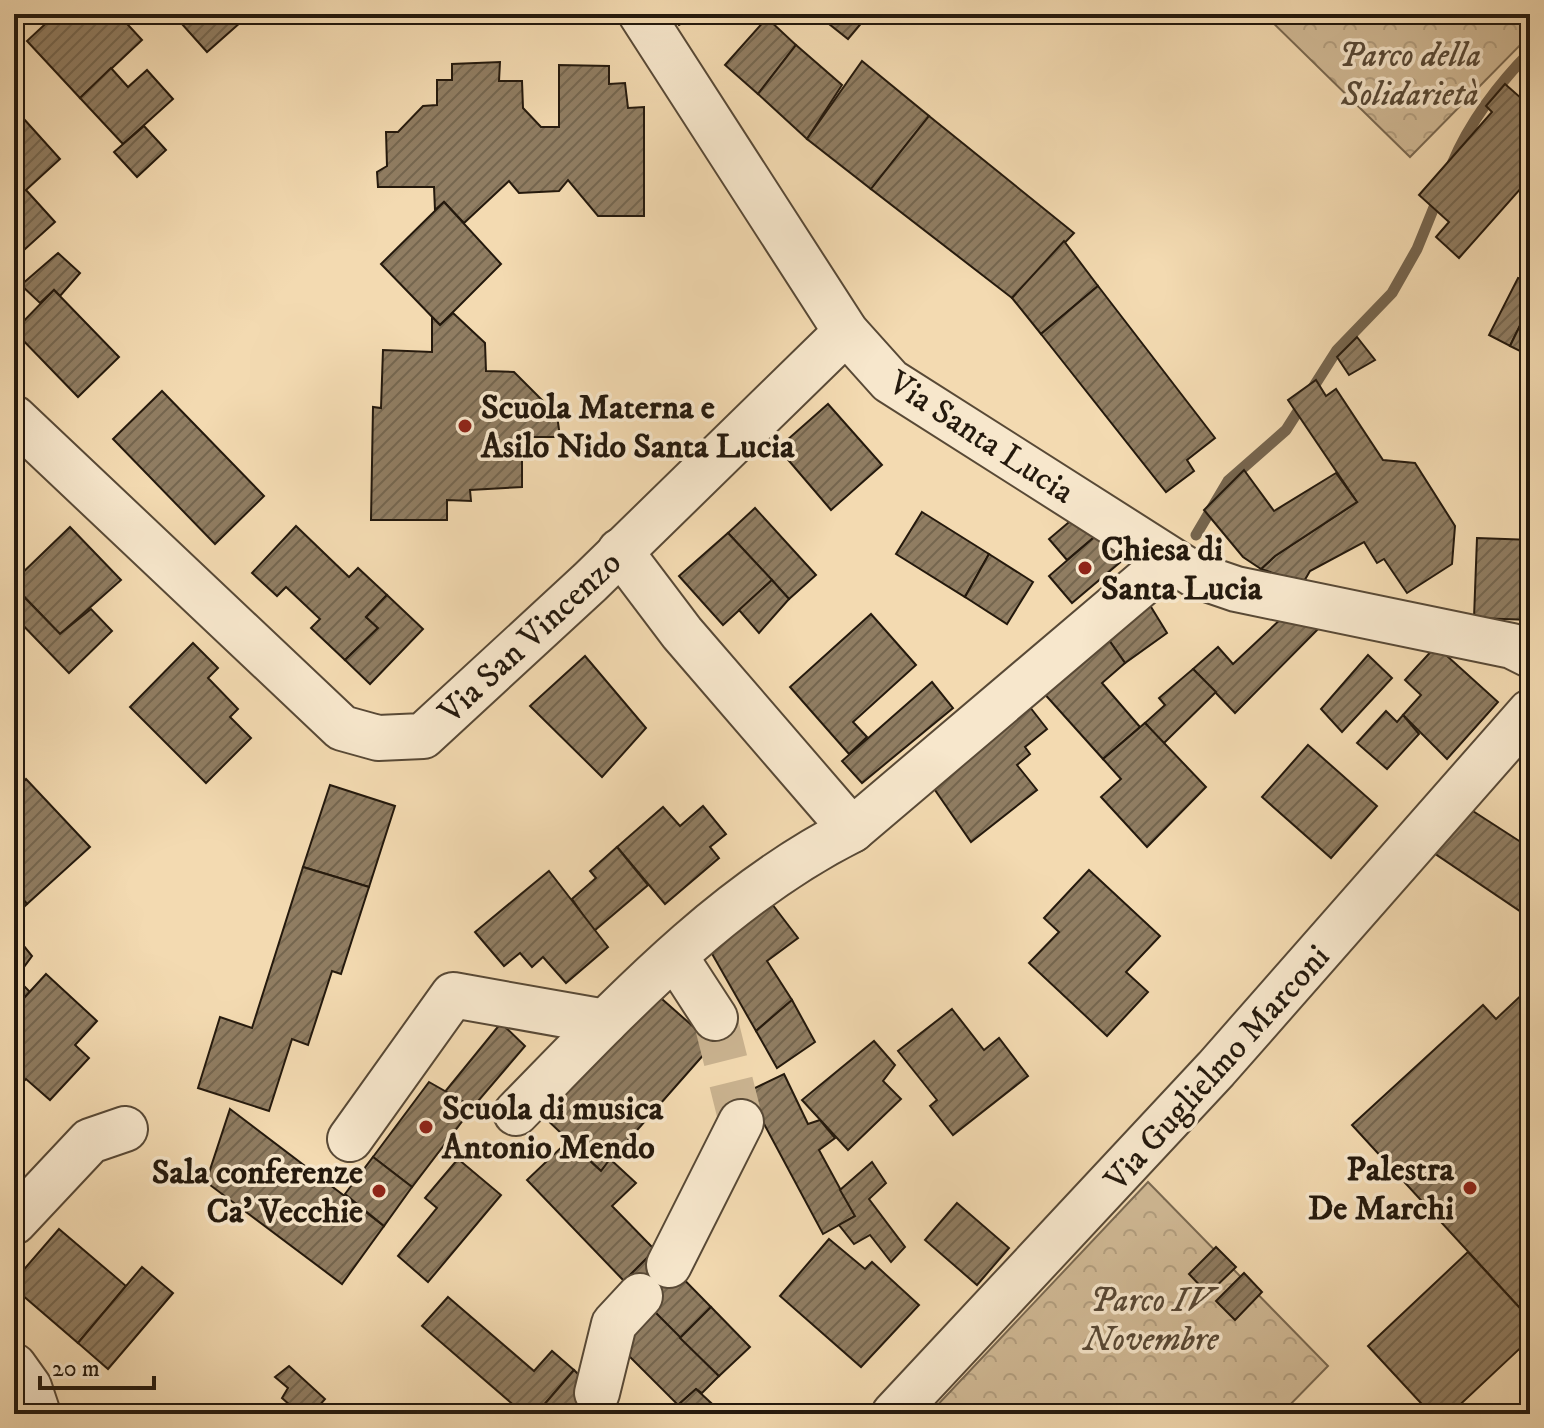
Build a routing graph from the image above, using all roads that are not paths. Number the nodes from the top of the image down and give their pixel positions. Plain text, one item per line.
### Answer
1 (641, 14) edge
2 (846, 332) junction
3 (14, 418) edge
4 (620, 551) junction
5 (1170, 560) junction
6 (1530, 655) edge
7 (1530, 712) edge
8 (852, 830) junction
9 (676, 958) junction
10 (715, 1018) tunnel mouth
11 (605, 1022) junction
12 (516, 1113) dead end
13 (741, 1122) tunnel mouth
14 (125, 1129) dead end
15 (350, 1139) dead end
16 (14, 1222) edge
17 (669, 1265) dead end
18 (640, 1296) dead end
19 (14, 1366) edge
20 (597, 1393) dead end
21 (38, 1414) edge
22 (894, 1414) edge

1 - 2 street, Via Santa Lucia
2 - 4 street, Via San Vincenzo
2 - 5 street, Via Santa Lucia
3 - 4 street, Via San Vincenzo
4 - 8 street
5 - 6 street, Via Santa Lucia
5 - 8 street
7 - 22 street, Via Guglielmo Marconi
8 - 9 street
9 - 10 street
9 - 11 street
11 - 12 street
11 - 15 street
13 - 17 street
14 - 16 street
18 - 20 street
19 - 21 street

